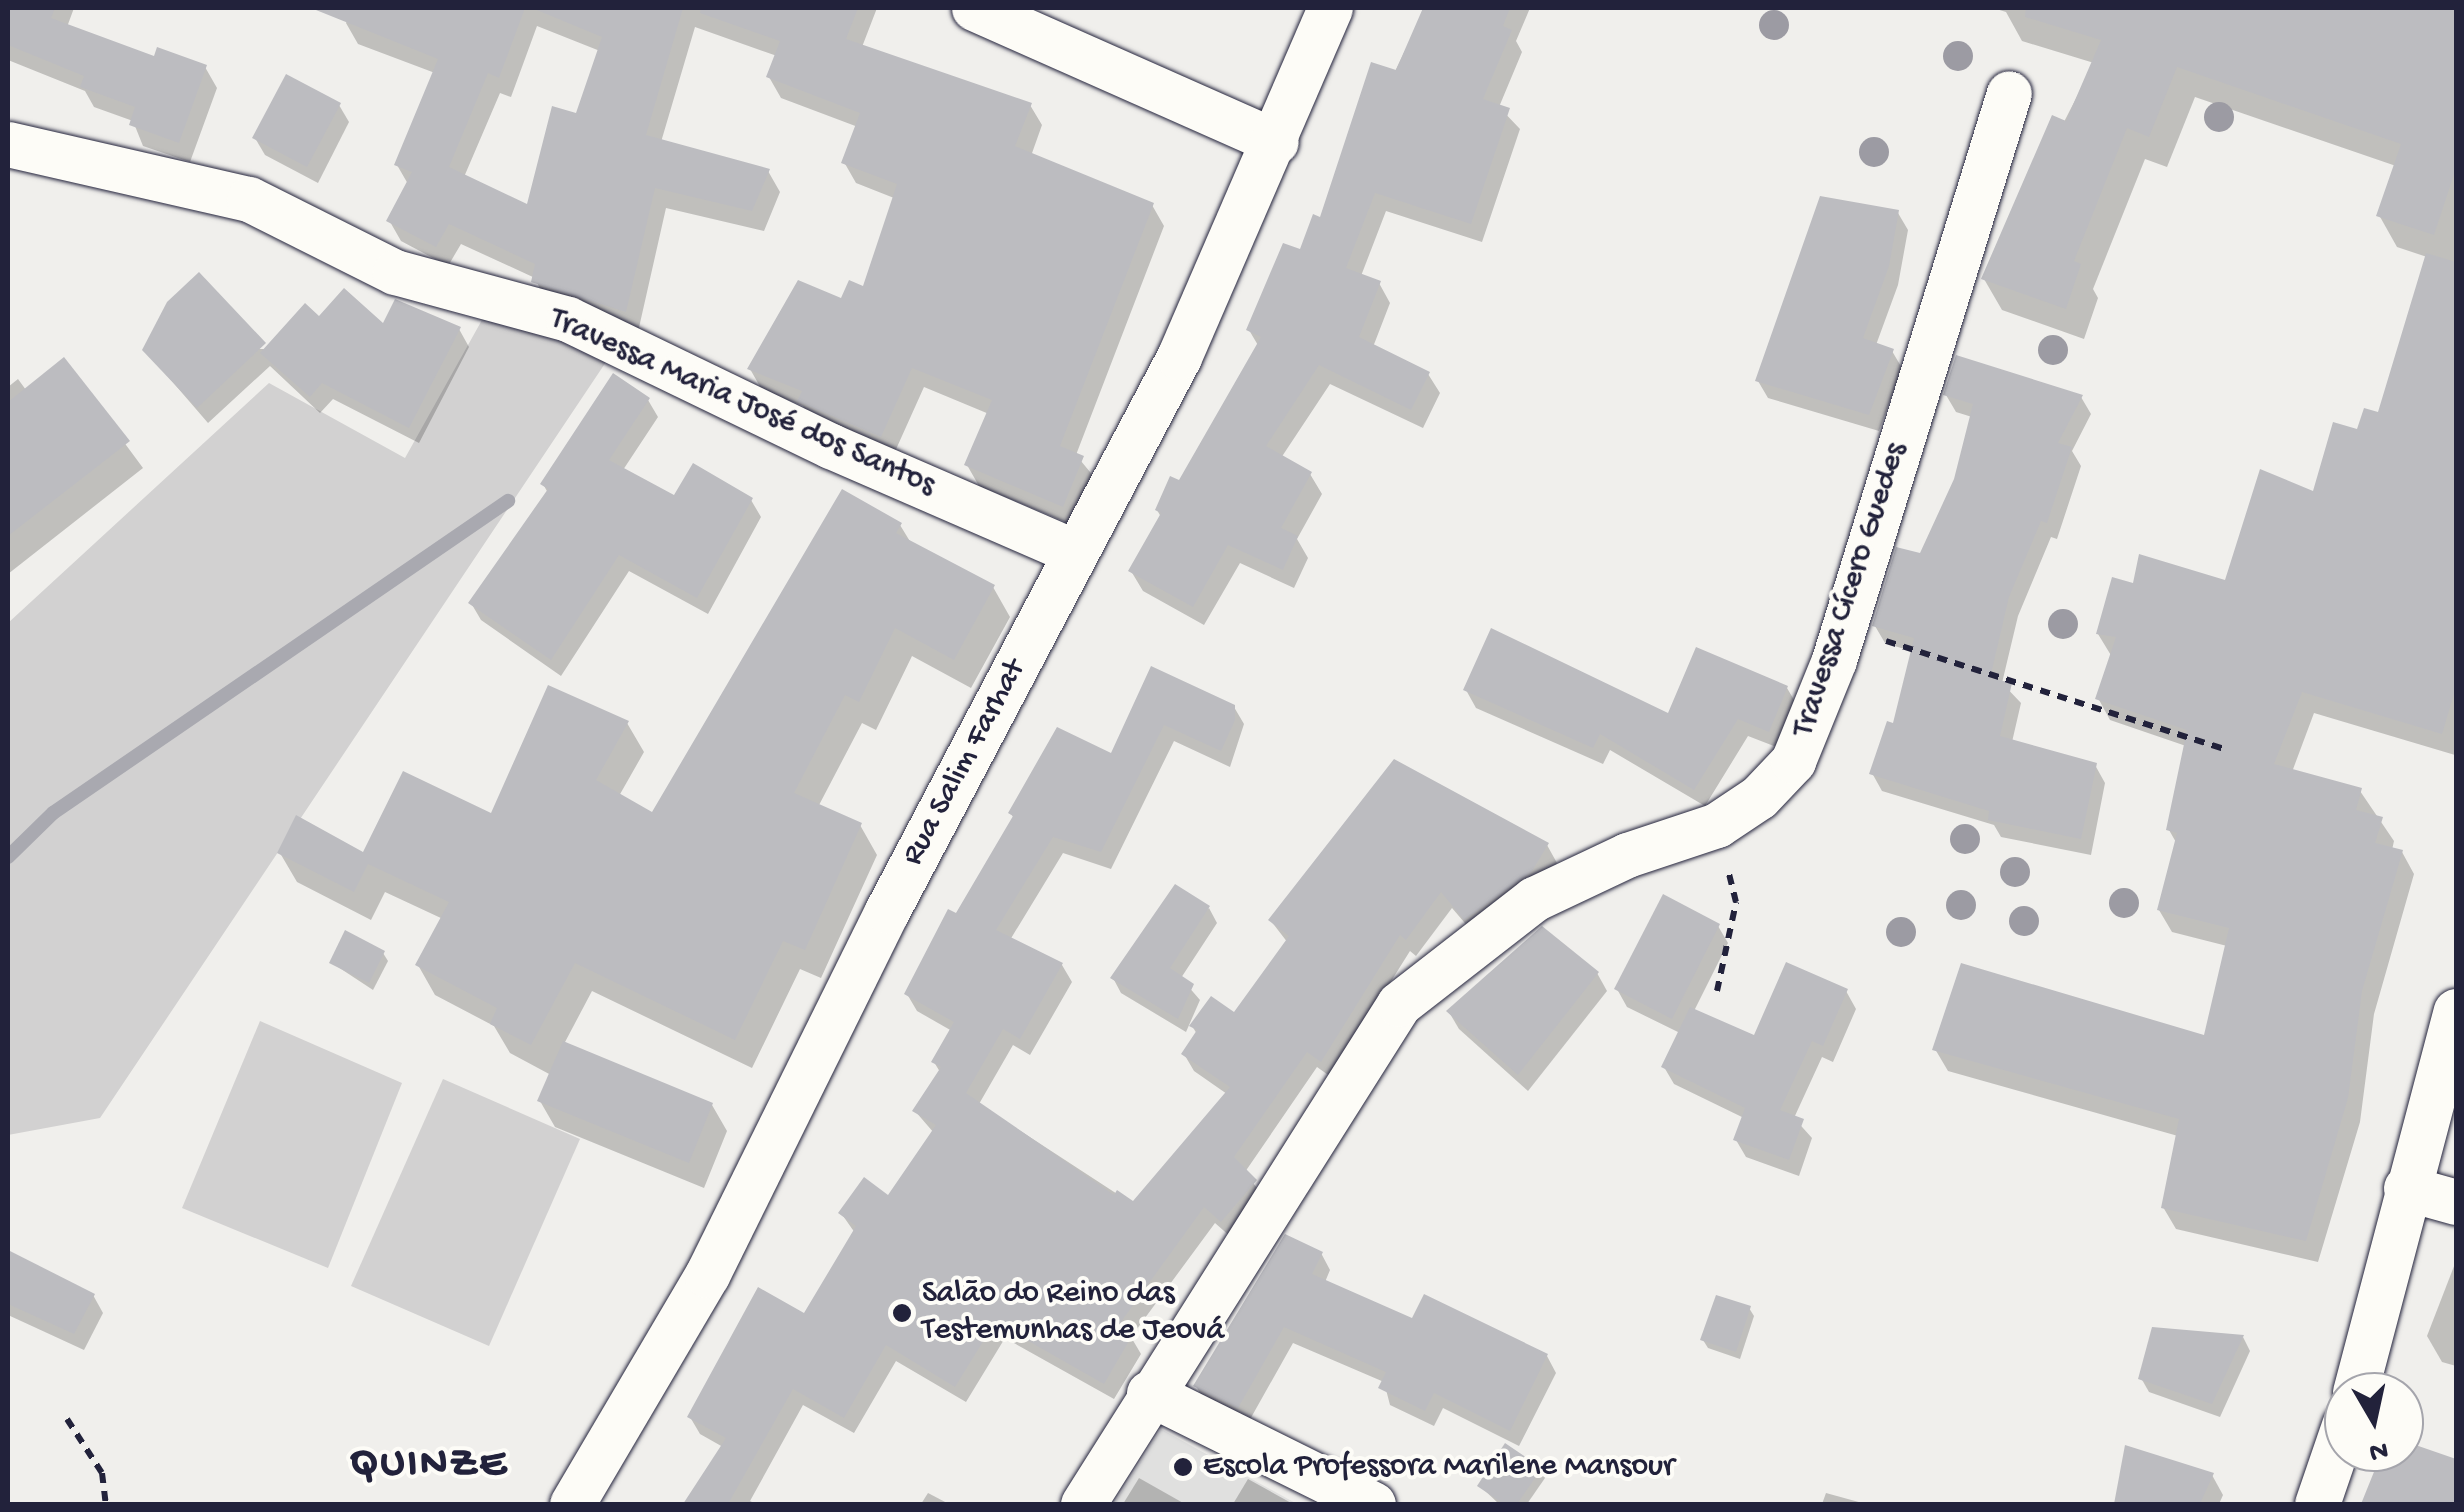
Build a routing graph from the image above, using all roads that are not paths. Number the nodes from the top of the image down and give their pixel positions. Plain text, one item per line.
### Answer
1 (974, 8) edge
2 (1330, 8) edge
3 (2009, 93) dead end
4 (1276, 142) junction
5 (8, 144) edge
6 (1073, 551) junction
7 (2456, 1011) edge
8 (2406, 1188) junction
9 (2456, 1202) edge
10 (2360, 1372) edge
11 (1149, 1393) junction
12 (2328, 1472) edge
13 (572, 1504) edge
14 (1083, 1504) edge
15 (1374, 1504) edge
16 (2317, 1504) edge

1 - 4 street
2 - 4 street, Rua Salim Farhat
3 - 11 street, Travessa Cícero Guedes
4 - 6 street, Rua Salim Farhat
5 - 6 street, Travessa Maria José dos Santos
6 - 13 street, Rua Salim Farhat
7 - 8 street
8 - 9 street
8 - 10 street
11 - 14 street, Travessa Cícero Guedes
11 - 15 street
12 - 16 street

